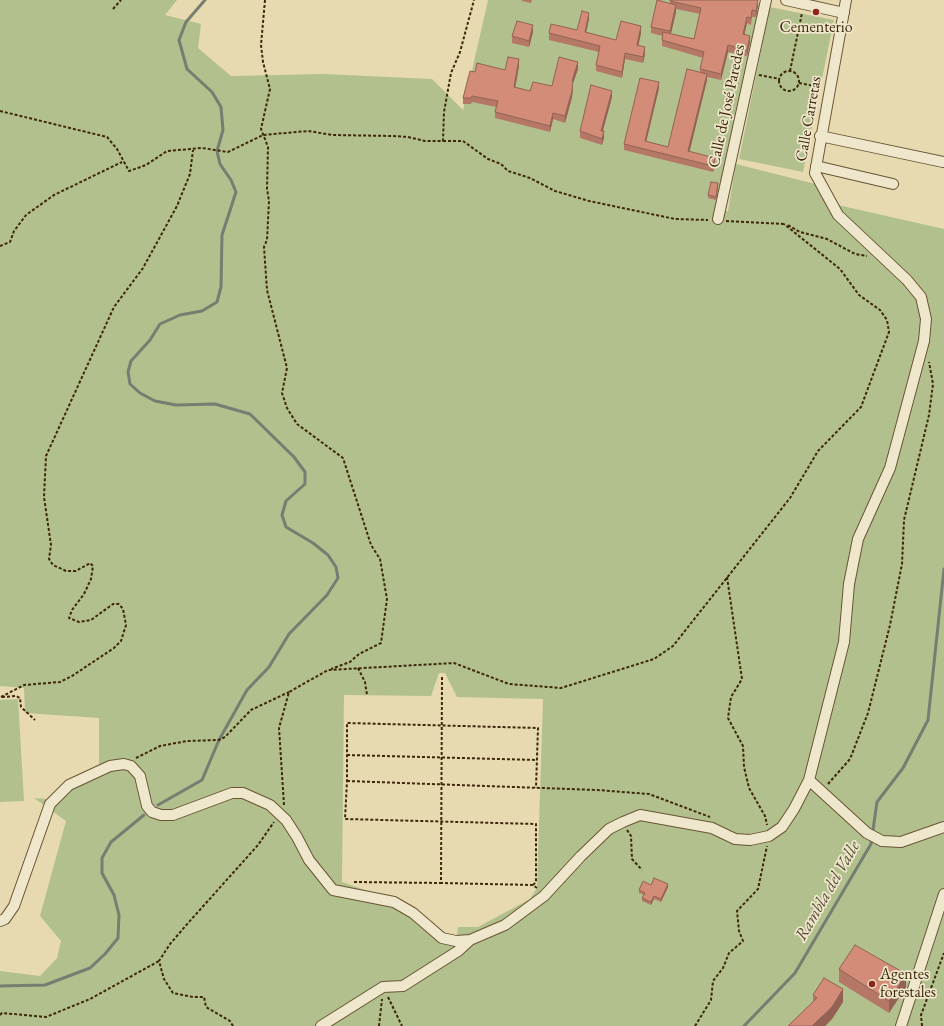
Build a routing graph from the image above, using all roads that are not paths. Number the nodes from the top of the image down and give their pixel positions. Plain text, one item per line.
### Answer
1 (766, 0) edge
2 (786, 0) edge
3 (846, 0) edge
4 (844, 13) junction
5 (820, 136) junction
6 (943, 162) dead end
7 (816, 166) junction
8 (893, 184) dead end
9 (718, 219) road end
10 (809, 780) junction
11 (944, 827) edge
12 (535, 887) road end
13 (548, 892) junction
14 (944, 894) edge
15 (0, 921) edge
16 (470, 940) junction
17 (321, 1026) edge
18 (901, 1026) edge

1 - 9 street, Calle de José Paredes
2 - 4 street
3 - 4 street, Calle Carretas
4 - 5 street, Calle Carretas
5 - 6 street
5 - 7 street, Calle Carretas
7 - 8 street
7 - 10 street, Calle Carretas
10 - 11 street
10 - 13 street, Calle Carretas
12 - 13 street
13 - 16 street
14 - 18 street
15 - 16 street
16 - 17 street

